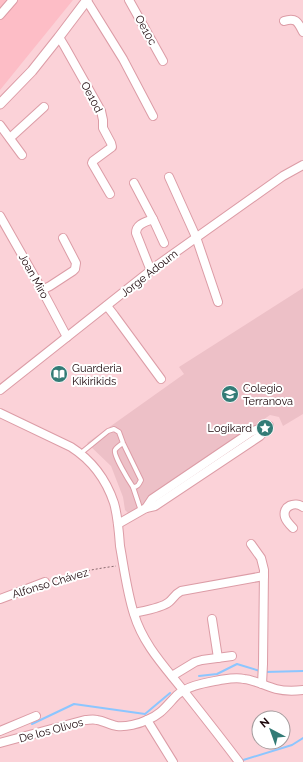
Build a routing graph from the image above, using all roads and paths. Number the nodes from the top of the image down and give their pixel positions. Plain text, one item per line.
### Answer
1 (13, 0) edge
2 (87, 0) edge
3 (129, 0) edge
4 (0, 15) edge
5 (284, 21) dead end
6 (303, 32) edge
7 (59, 37) junction
8 (163, 61) dead end
9 (0, 104) edge
10 (44, 108) dead end
11 (153, 116) dead end
12 (0, 125) edge
13 (10, 138) junction
14 (22, 156) dead end
15 (303, 165) edge
16 (168, 178) dead end
17 (134, 183) dead end
18 (110, 194) dead end
19 (0, 216) edge
20 (153, 219) junction
21 (3, 229) edge
22 (196, 237) junction
23 (63, 238) dead end
24 (164, 243) dead end
25 (151, 271) junction
26 (42, 290) junction
27 (218, 302) dead end
28 (107, 306) junction
29 (67, 337) junction
30 (161, 380) dead end
31 (0, 390) edge
32 (0, 413) edge
33 (123, 443) junction
34 (81, 453) junction
35 (202, 470) junction
36 (133, 487) junction
37 (303, 507) edge
38 (144, 509) junction
39 (118, 524) junction
40 (293, 528) dead end
41 (251, 544) dead end
42 (123, 565) junction
43 (264, 576) junction
44 (45, 582) joint
45 (0, 599) edge
46 (134, 613) junction
47 (212, 619) dead end
48 (232, 656) dead end
49 (218, 658) junction
50 (172, 676) junction
51 (262, 680) junction
52 (184, 690) junction
53 (303, 690) edge
54 (36, 716) dead end
55 (148, 720) junction
56 (0, 731) edge
57 (0, 743) edge
58 (173, 762) edge
59 (239, 762) edge

1 - 4 street
2 - 7 street
2 - 11 street
3 - 8 street, Oe10c
5 - 6 street
7 - 9 street
7 - 18 street, Oe10d
10 - 13 street
12 - 13 street
13 - 14 street
15 - 22 street, Jorge Adoum
16 - 22 street
17 - 20 street
19 - 21 street, Joan Miro
20 - 24 street
20 - 25 street
21 - 26 street, Joan Miro
22 - 25 street, Jorge Adoum
22 - 27 street
23 - 26 street
25 - 28 street, Jorge Adoum
26 - 29 street, Joan Miro
28 - 29 street, Jorge Adoum
28 - 30 street
29 - 31 street, Jorge Adoum
32 - 34 street
33 - 34 lane
33 - 36 lane
33 - 36 lane
34 - 39 street
35 - 35 street
35 - 38 street
36 - 38 lane
37 - 40 street
38 - 39 street
39 - 42 street
41 - 43 street
42 - 44 path, Alfonso Chávez
42 - 46 street
43 - 46 street
43 - 51 street
44 - 45 street, Alfonso Chávez
46 - 50 street
47 - 49 street
48 - 49 street
49 - 50 street
50 - 52 street
51 - 52 street, De los Olivos
51 - 53 street, De los Olivos
52 - 55 street, De los Olivos
52 - 59 street
54 - 56 street
55 - 57 street, De los Olivos
55 - 58 street

